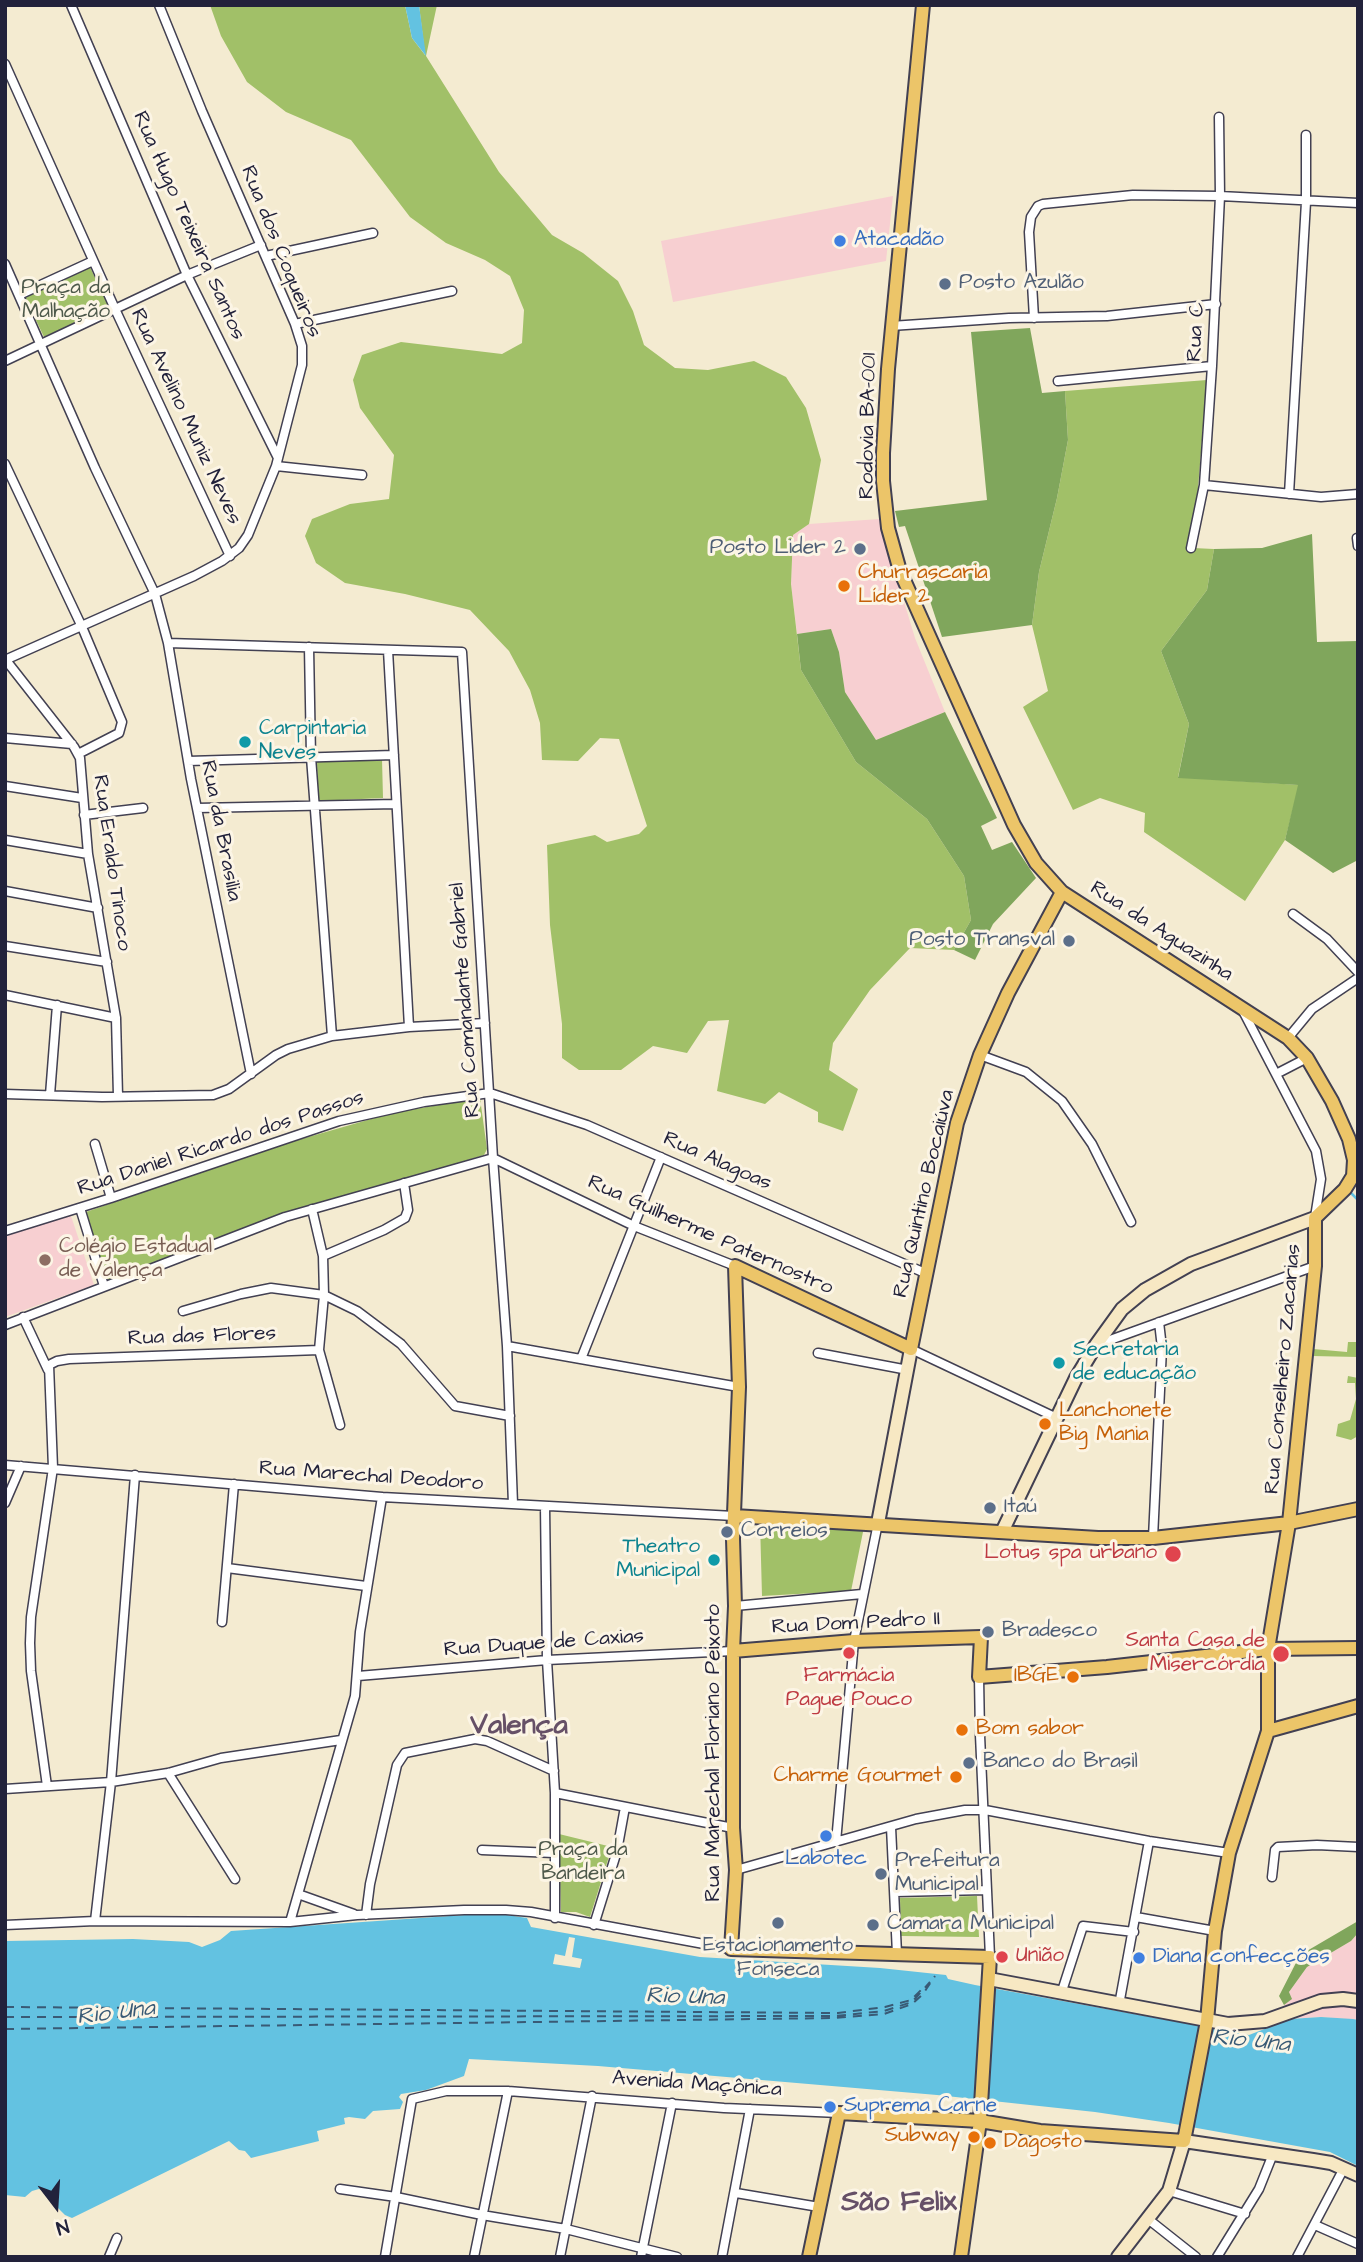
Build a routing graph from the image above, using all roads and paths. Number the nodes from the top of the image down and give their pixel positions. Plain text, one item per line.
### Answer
1 (71, 5) edge
2 (159, 5) edge
3 (923, 5) edge
4 (5, 64) edge
5 (1219, 117) dead end
6 (1306, 135) dead end
7 (1220, 195) junction
8 (1306, 202) junction
9 (1358, 203) edge
10 (373, 233) dead end
11 (261, 245) junction
12 (266, 256) junction
13 (93, 261) junction
14 (5, 264) edge
15 (187, 275) junction
16 (453, 291) dead end
17 (19, 295) junction
18 (1216, 304) junction
19 (115, 309) junction
20 (1034, 318) junction
21 (295, 324) junction
22 (891, 326) junction
23 (41, 344) junction
24 (5, 361) edge
25 (1212, 366) junction
26 (1058, 381) dead end
27 (277, 462) junction
28 (5, 464) edge
29 (362, 475) dead end
30 (1204, 485) junction
31 (1289, 494) junction
32 (1358, 494) edge
33 (1357, 538) edge
34 (1358, 546) edge
35 (1191, 548) dead end
36 (230, 556) junction
37 (155, 594) junction
38 (82, 627) junction
39 (168, 643) junction
40 (309, 647) junction
41 (388, 650) junction
42 (5, 660) edge
43 (5, 738) edge
44 (72, 744) junction
45 (78, 754) junction
46 (394, 755) junction
47 (311, 757) junction
48 (188, 761) junction
49 (5, 786) edge
50 (82, 798) junction
51 (396, 804) junction
52 (314, 805) junction
53 (143, 807) dead end
54 (197, 808) junction
55 (84, 815) junction
56 (5, 840) edge
57 (88, 854) junction
58 (5, 891) edge
59 (1062, 892) junction
60 (98, 908) junction
61 (1293, 914) dead end
62 (5, 946) edge
63 (107, 962) junction
64 (1358, 972) edge
65 (1358, 978) edge
66 (5, 995) edge
67 (57, 1005) junction
68 (1240, 1005) junction
69 (116, 1018) junction
70 (485, 1023) junction
71 (409, 1027) junction
72 (332, 1035) junction
73 (1288, 1038) junction
74 (980, 1055) junction
75 (1307, 1058) junction
76 (251, 1074) junction
77 (1276, 1074) junction
78 (491, 1093) junction
79 (5, 1094) edge
80 (50, 1095) junction
81 (118, 1096) junction
82 (95, 1144) dead end
83 (661, 1157) junction
84 (493, 1158) junction
85 (1356, 1179) edge
86 (404, 1183) junction
87 (111, 1198) junction
88 (80, 1208) junction
89 (312, 1209) junction
90 (1315, 1217) junction
91 (1131, 1222) dead end
92 (635, 1226) junction
93 (5, 1231) edge
94 (323, 1256) junction
95 (735, 1266) junction
96 (1315, 1266) junction
97 (925, 1273) junction
98 (104, 1286) junction
99 (324, 1295) junction
100 (183, 1311) dead end
101 (23, 1318) junction
102 (1159, 1322) junction
103 (5, 1325) edge
104 (1096, 1345) junction
105 (507, 1346) junction
106 (911, 1349) junction
107 (319, 1350) junction
108 (818, 1353) dead end
109 (581, 1359) junction
110 (48, 1370) junction
111 (908, 1370) junction
112 (739, 1387) junction
113 (510, 1416) junction
114 (1057, 1418) junction
115 (340, 1425) dead end
116 (5, 1465) edge
117 (21, 1466) junction
118 (53, 1468) junction
119 (135, 1475) junction
120 (234, 1484) junction
121 (382, 1497) junction
122 (5, 1503) edge
123 (513, 1504) junction
124 (545, 1506) junction
125 (1358, 1509) edge
126 (734, 1516) junction
127 (878, 1523) junction
128 (1289, 1523) junction
129 (1002, 1532) junction
130 (1153, 1538) junction
131 (227, 1568) junction
132 (366, 1586) junction
133 (862, 1594) junction
134 (735, 1606) junction
135 (222, 1622) dead end
136 (854, 1641) junction
137 (1358, 1648) edge
138 (1268, 1649) junction
139 (733, 1651) junction
140 (547, 1660) junction
141 (358, 1676) junction
142 (979, 1677) junction
143 (1358, 1706) edge
144 (1268, 1731) junction
145 (341, 1740) junction
146 (554, 1771) junction
147 (168, 1773) junction
148 (111, 1782) junction
149 (47, 1786) junction
150 (5, 1789) edge
151 (555, 1793) junction
152 (625, 1807) junction
153 (985, 1810) junction
154 (891, 1827) junction
155 (733, 1828) junction
156 (1149, 1841) junction
157 (836, 1842) junction
158 (1358, 1847) edge
159 (482, 1850) dead end
160 (555, 1853) junction
161 (1229, 1853) junction
162 (736, 1870) junction
163 (1272, 1877) dead end
164 (235, 1879) dead end
165 (986, 1889) junction
166 (895, 1892) junction
167 (298, 1894) junction
168 (361, 1915) junction
169 (1136, 1917) junction
170 (555, 1918) junction
171 (95, 1921) junction
172 (290, 1922) junction
173 (5, 1925) edge
174 (594, 1925) junction
175 (1215, 1931) junction
176 (1133, 1932) junction
177 (731, 1949) junction
178 (897, 1954) junction
179 (990, 1957) junction
180 (989, 1983) junction
181 (1061, 1994) junction
182 (1358, 2001) edge
183 (1119, 2005) junction
184 (1207, 2024) junction
185 (508, 2091) junction
186 (592, 2096) junction
187 (672, 2103) junction
188 (750, 2109) junction
189 (839, 2113) junction
190 (980, 2121) junction
191 (1185, 2135) junction
192 (1273, 2154) junction
193 (1344, 2168) junction
194 (1358, 2175) edge
195 (340, 2189) dead end
196 (1169, 2191) junction
197 (736, 2193) junction
198 (396, 2197) junction
199 (819, 2207) junction
200 (1245, 2214) junction
201 (482, 2215) junction
202 (1148, 2219) junction
203 (1315, 2225) junction
204 (566, 2229) junction
205 (117, 2238) dead end
206 (1358, 2244) edge
207 (642, 2253) edge
208 (109, 2257) edge
209 (385, 2257) edge
210 (474, 2257) edge
211 (560, 2257) edge
212 (677, 2257) edge
213 (722, 2257) edge
214 (809, 2257) edge
215 (961, 2257) edge
216 (1118, 2257) edge
217 (1196, 2257) edge
218 (1217, 2257) edge
219 (1297, 2257) edge

1 - 15 street, Rua Hugo Teixeira Santos
2 - 11 street, Rua dos Coqueiros
3 - 22 main road, Rodovia BA-001
4 - 13 street, Rua Avelino Muniz Neves
5 - 7 street, Rua C
6 - 8 street
7 - 8 street
7 - 18 street, Rua C
7 - 20 street
8 - 9 street
8 - 31 street
10 - 12 street
11 - 12 street, Rua dos Coqueiros
11 - 15 street
12 - 21 street, Rua dos Coqueiros
13 - 17 street
13 - 19 street, Rua Avelino Muniz Neves
14 - 17 street, Rua da Brasilia
15 - 19 street
15 - 27 street, Rua Hugo Teixeira Santos
16 - 21 street
17 - 23 street, Rua da Brasilia
18 - 20 street
18 - 25 street, Rua C
19 - 23 street
19 - 36 street, Rua Avelino Muniz Neves
20 - 22 street
21 - 27 street, Rua dos Coqueiros
22 - 59 main road, Rodovia BA-001
23 - 24 street
23 - 37 street, Rua da Brasilia
25 - 26 street
25 - 30 street, Rua C
27 - 29 street
27 - 36 street, Rua dos Coqueiros
28 - 38 street
30 - 31 street
30 - 35 street, Rua C
31 - 32 street
33 - 34 street
36 - 37 street, Rua dos Coqueiros
37 - 38 street, Rua dos Coqueiros
37 - 39 street, Rua da Brasilia
38 - 42 street, Rua dos Coqueiros
38 - 45 street
39 - 40 street
39 - 48 street, Rua da Brasilia
40 - 41 street
40 - 47 street
41 - 46 street
41 - 70 street, Rua Comandante Gabriel
42 - 44 street, Rua Eraldo Tinoco
43 - 44 street
44 - 45 street, Rua Eraldo Tinoco
45 - 50 street, Rua Eraldo Tinoco
46 - 47 street
46 - 51 street
47 - 48 street
47 - 52 street
48 - 54 street, Rua da Brasilia
49 - 50 street
50 - 55 street, Rua Eraldo Tinoco
51 - 52 street
51 - 71 street
52 - 54 street
52 - 72 street
53 - 55 street
54 - 76 street, Rua da Brasilia
55 - 57 street, Rua Eraldo Tinoco
56 - 57 street
57 - 60 street, Rua Eraldo Tinoco
58 - 60 street
59 - 68 main road, Rua da Aguazinha
59 - 74 main road, Rua Quintino Bocaiúva
60 - 63 street, Rua Eraldo Tinoco
61 - 64 street
62 - 63 street
63 - 69 street, Rua Eraldo Tinoco
65 - 73 street
66 - 67 street
67 - 69 street
67 - 80 street
68 - 73 main road, Rua da Aguazinha
68 - 77 street
69 - 81 street, Rua Eraldo Tinoco
70 - 71 street
70 - 78 street, Rua Comandante Gabriel
71 - 72 street
72 - 76 street
73 - 75 main road, Rua da Aguazinha
74 - 91 street
74 - 97 main road, Rua Quintino Bocaiúva
75 - 77 street
75 - 85 main road, Rua da Aguazinha
76 - 81 street
77 - 90 street
78 - 83 street, Rua Alagoas
78 - 84 street, Rua Comandante Gabriel
78 - 87 street, Rua Daniel Ricardo dos Passos
79 - 80 street
80 - 81 street
82 - 87 street
83 - 92 street
83 - 97 street, Rua Alagoas
84 - 86 street
84 - 92 street, Rua Guilherme Paternostro
84 - 105 street, Rua Comandante Gabriel
85 - 90 main road
86 - 89 street
86 - 94 street
87 - 88 street, Rua Daniel Ricardo dos Passos
88 - 93 street, Rua Daniel Ricardo dos Passos
88 - 98 street
89 - 94 street
89 - 98 street
90 - 96 main road, Rua Conselheiro Zacarias
90 - 104 street
92 - 95 street, Rua Guilherme Paternostro
92 - 109 street
94 - 99 street
95 - 106 main road, Rua Guilherme Paternostro
95 - 112 main road, Rua Marechal Floriano Peixoto
96 - 102 street
96 - 128 main road, Rua Conselheiro Zacarias
97 - 106 main road, Rua Quintino Bocaiúva
98 - 101 street
99 - 100 street
99 - 107 street
99 - 113 street
101 - 103 street
101 - 110 street
102 - 104 street
102 - 130 street
104 - 114 street
105 - 109 street
105 - 113 street, Rua Comandante Gabriel
106 - 111 street, Rua Quintino Bocaiúva
106 - 114 street
107 - 110 street, Rua das Flores
107 - 115 street
108 - 111 street
109 - 112 street
110 - 118 street
111 - 127 street, Rua Quintino Bocaiúva
112 - 126 main road, Rua Marechal Floriano Peixoto
113 - 123 street, Rua Comandante Gabriel
114 - 129 street
116 - 117 street, Rua Marechal Deodoro
117 - 118 street, Rua Marechal Deodoro
117 - 122 street
118 - 119 street, Rua Marechal Deodoro
118 - 149 street
119 - 120 street, Rua Marechal Deodoro
119 - 148 street
120 - 121 street, Rua Marechal Deodoro
120 - 131 street
121 - 123 street, Rua Marechal Deodoro
121 - 132 street
123 - 124 street, Rua Marechal Deodoro
124 - 126 street, Rua Marechal Deodoro
124 - 140 street
125 - 128 main road
126 - 127 main road
126 - 134 main road, Rua Marechal Floriano Peixoto
127 - 129 main road
127 - 133 street
128 - 130 main road
128 - 138 main road, Rua Conselheiro Zacarias
129 - 130 main road
131 - 132 street
131 - 135 street
132 - 141 street
133 - 134 street
133 - 136 street
134 - 139 main road, Rua Marechal Floriano Peixoto
136 - 139 main road, Rua Dom Pedro II
136 - 142 main road, Rua Dom Pedro II
136 - 157 street
137 - 138 main road
138 - 142 main road
138 - 144 main road, Rua Conselheiro Zacarias
139 - 140 street, Rua Duque de Caxias
139 - 155 main road, Rua Marechal Floriano Peixoto
140 - 141 street, Rua Duque de Caxias
140 - 146 street
141 - 145 street
142 - 153 street
143 - 144 main road
144 - 161 main road, Rua Conselheiro Zacarias
145 - 147 street
145 - 167 street
146 - 151 street
146 - 168 street
147 - 148 street
147 - 164 street
148 - 149 street
148 - 171 street
149 - 150 street
151 - 152 street
151 - 160 street
152 - 155 street
152 - 174 street
153 - 154 street
153 - 156 street
153 - 165 street
154 - 157 street
154 - 166 street
155 - 162 main road, Rua Marechal Floriano Peixoto
156 - 161 street
156 - 169 street
157 - 162 street
158 - 163 street
159 - 160 street
160 - 170 street
161 - 175 main road, Rua Conselheiro Zacarias
162 - 177 main road, Rua Marechal Floriano Peixoto
165 - 166 street
165 - 179 street
166 - 178 street
167 - 168 street
167 - 172 street
168 - 170 street
168 - 172 street
169 - 175 street
169 - 176 street
170 - 174 street
171 - 172 street
171 - 173 street
174 - 177 street
175 - 184 main road, Rua Conselheiro Zacarias
176 - 181 street
176 - 183 street
177 - 178 main road
178 - 179 main road
179 - 180 main road
180 - 181 street
180 - 190 main road
181 - 183 street
182 - 184 street
183 - 184 street
184 - 191 main road, Rua Conselheiro Zacarias
185 - 186 street, Avenida Maçônica
185 - 198 street, Avenida Maçônica
185 - 201 street
186 - 187 street, Avenida Maçônica
186 - 204 street
187 - 188 street, Avenida Maçônica
187 - 207 street
188 - 189 street, Avenida Maçônica
188 - 197 street
189 - 190 main road, Avenida Maçônica
189 - 199 main road
190 - 191 main road, Avenida Maçônica
190 - 215 main road
191 - 192 street
191 - 196 street
192 - 193 street
192 - 200 street
193 - 194 street
193 - 203 street
195 - 198 street
196 - 200 street
196 - 202 street
197 - 199 street
197 - 213 street
198 - 201 street
198 - 209 street
199 - 214 main road
200 - 218 street
201 - 204 street
201 - 210 street
202 - 216 street
202 - 217 street
203 - 206 street
203 - 219 street
204 - 207 street
204 - 211 street
205 - 208 street
207 - 212 street

